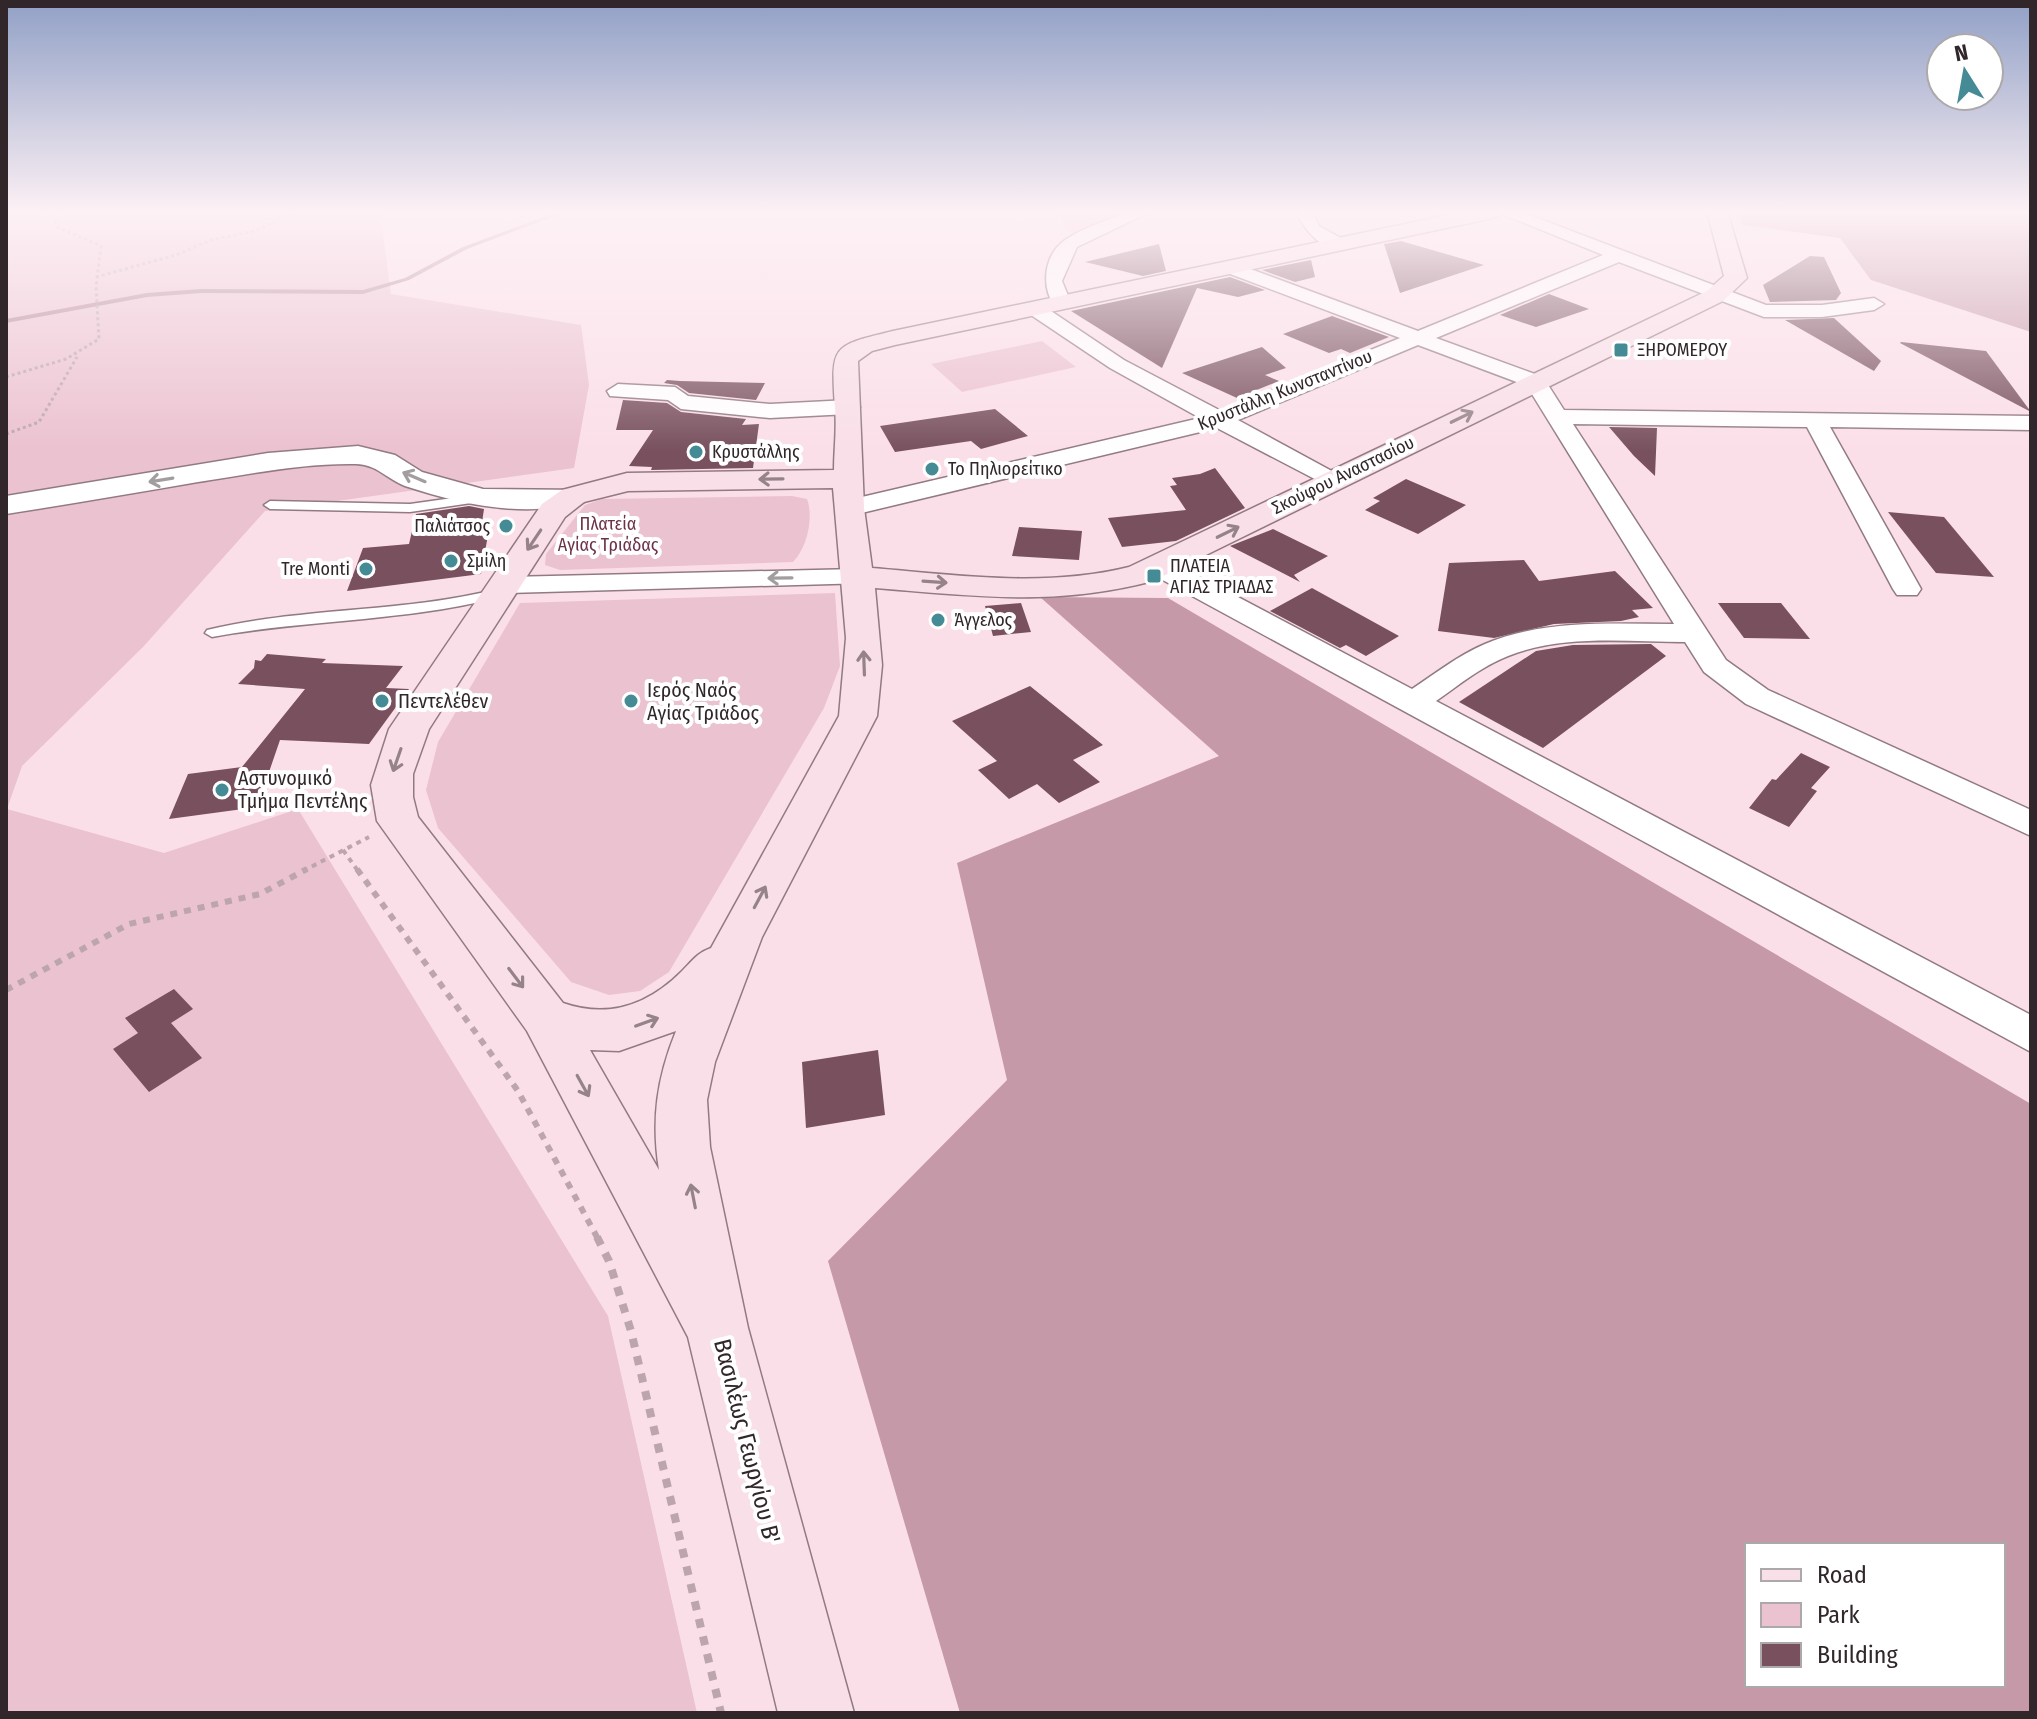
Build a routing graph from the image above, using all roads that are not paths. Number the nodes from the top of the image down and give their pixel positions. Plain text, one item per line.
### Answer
1 (1052, 291) edge
2 (1119, 291) edge
3 (1294, 291) edge
4 (1531, 291) edge
5 (1703, 291) edge
6 (1721, 291) edge
7 (1715, 296) junction
8 (1062, 303) junction
9 (1874, 304) dead end
10 (1035, 309) junction
11 (1418, 337) junction
12 (1535, 382) junction
13 (618, 391) dead end
14 (849, 407) junction
15 (1554, 417) junction
16 (1217, 421) junction
17 (1816, 422) junction
18 (2031, 423) edge
19 (1332, 481) junction
20 (849, 493) junction
21 (573, 496) junction
22 (481, 498) junction
23 (6, 505) edge
24 (270, 505) dead end
25 (1158, 566) junction
26 (857, 577) junction
27 (501, 589) junction
28 (1907, 589) dead end
29 (212, 633) dead end
30 (1692, 633) junction
31 (1412, 703) junction
32 (2031, 824) edge
33 (739, 937) junction
34 (545, 1017) junction
35 (2031, 1035) edge
36 (717, 1328) junction
37 (816, 1713) edge

1 - 8 street
2 - 8 main road
3 - 11 street
4 - 11 street, Κρυστάλλη Κωνσταντίνου
5 - 7 street
6 - 7 main road
7 - 9 street
7 - 12 main road, Σκούφου Αναστασίου
8 - 10 main road
10 - 14 main road
10 - 16 street
11 - 12 street
11 - 16 street, Κρυστάλλη Κωνσταντίνου
12 - 15 street
19 -> 12 main road, Σκούφου Αναστασίου
13 - 14 street
14 - 20 main road
15 - 17 street
15 - 30 street
16 - 19 street
16 - 20 street, Κρυστάλλη Κωνσταντίνου
17 - 18 street
17 - 28 street
25 -> 19 main road, Σκούφου Αναστασίου
20 -> 21 main road
20 - 26 main road
21 - 22 street
21 -> 27 main road
22 -> 23 street
22 - 24 lane
26 -> 25 main road, Σκούφου Αναστασίου
25 - 31 street
26 -> 27 street
33 -> 26 main road
27 - 29 lane
27 -> 34 main road
30 - 31 street
30 - 32 street
31 - 35 street
34 -> 33 main road
36 -> 33 main road
34 -> 36 main road, Βασιλέως Γεωργίου Β'
36 - 37 main road, Βασιλέως Γεωργίου Β'

